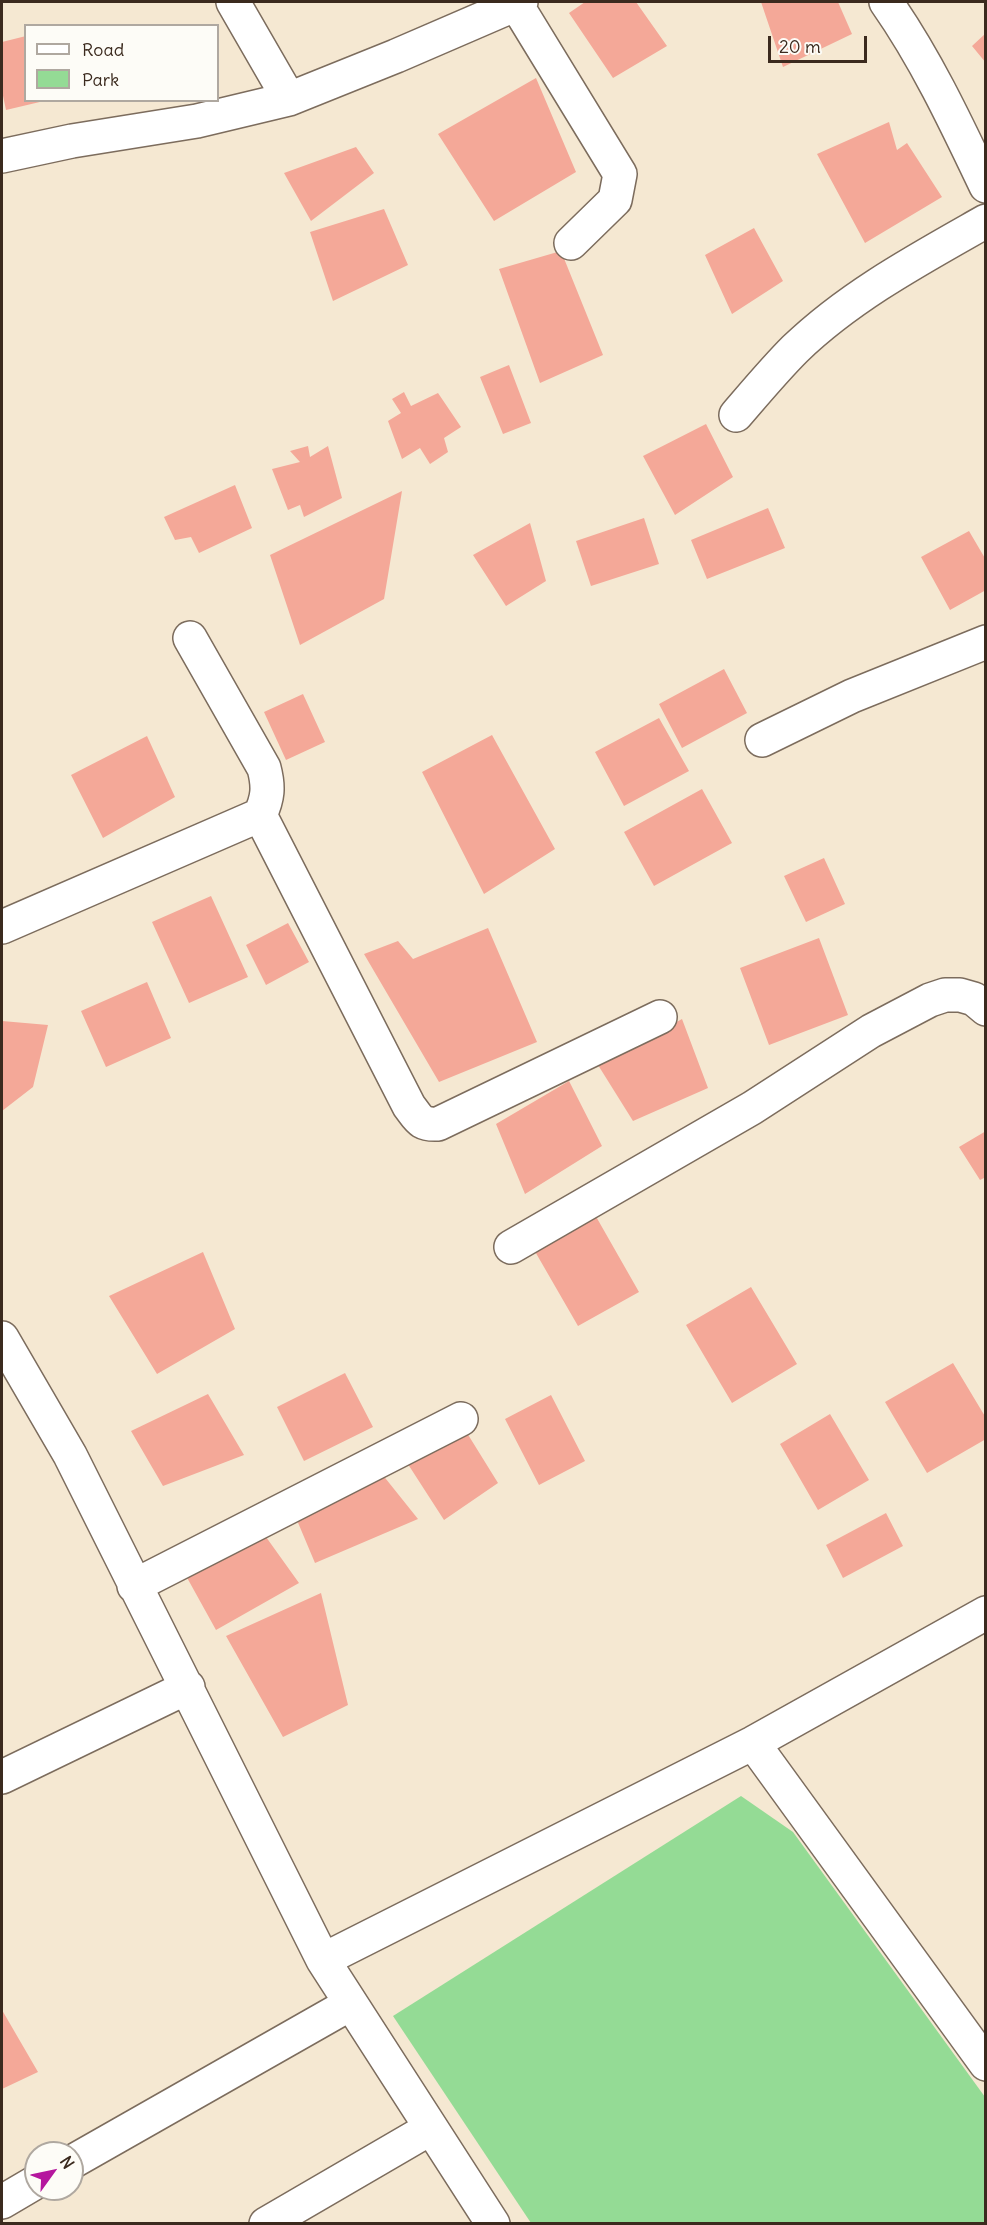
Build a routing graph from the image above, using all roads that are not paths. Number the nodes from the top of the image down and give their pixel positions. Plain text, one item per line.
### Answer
1 (233, 2) edge
2 (886, 2) edge
3 (519, 3) edge
4 (289, 99) junction
5 (2, 156) edge
6 (986, 186) edge
7 (986, 221) edge
8 (571, 243) dead end
9 (736, 415) dead end
10 (190, 638) dead end
11 (986, 642) edge
12 (762, 740) dead end
13 (260, 815) junction
14 (2, 927) edge
15 (986, 1009) edge
16 (660, 1017) dead end
17 (511, 1247) dead end
18 (2, 1338) edge
19 (461, 1419) dead end
20 (134, 1586) junction
21 (986, 1613) edge
22 (188, 1687) junction
23 (753, 1743) junction
24 (2, 1777) edge
25 (323, 1960) junction
26 (350, 2004) junction
27 (986, 2064) edge
28 (431, 2128) junction
29 (84, 2155) edge
30 (24, 2189) edge
31 (2, 2202) edge
32 (266, 2223) edge
33 (493, 2223) edge

1 - 4 street
2 - 6 street
3 - 4 street
3 - 8 street
4 - 5 street
7 - 9 street
10 - 13 street
11 - 12 street
13 - 14 street
13 - 16 street
15 - 17 street
18 - 20 street
19 - 20 street
20 - 22 street
21 - 23 street
22 - 24 street
22 - 25 street
23 - 25 street
23 - 27 street
25 - 26 street
26 - 28 street
26 - 29 street
28 - 32 street
28 - 33 street
30 - 31 street

